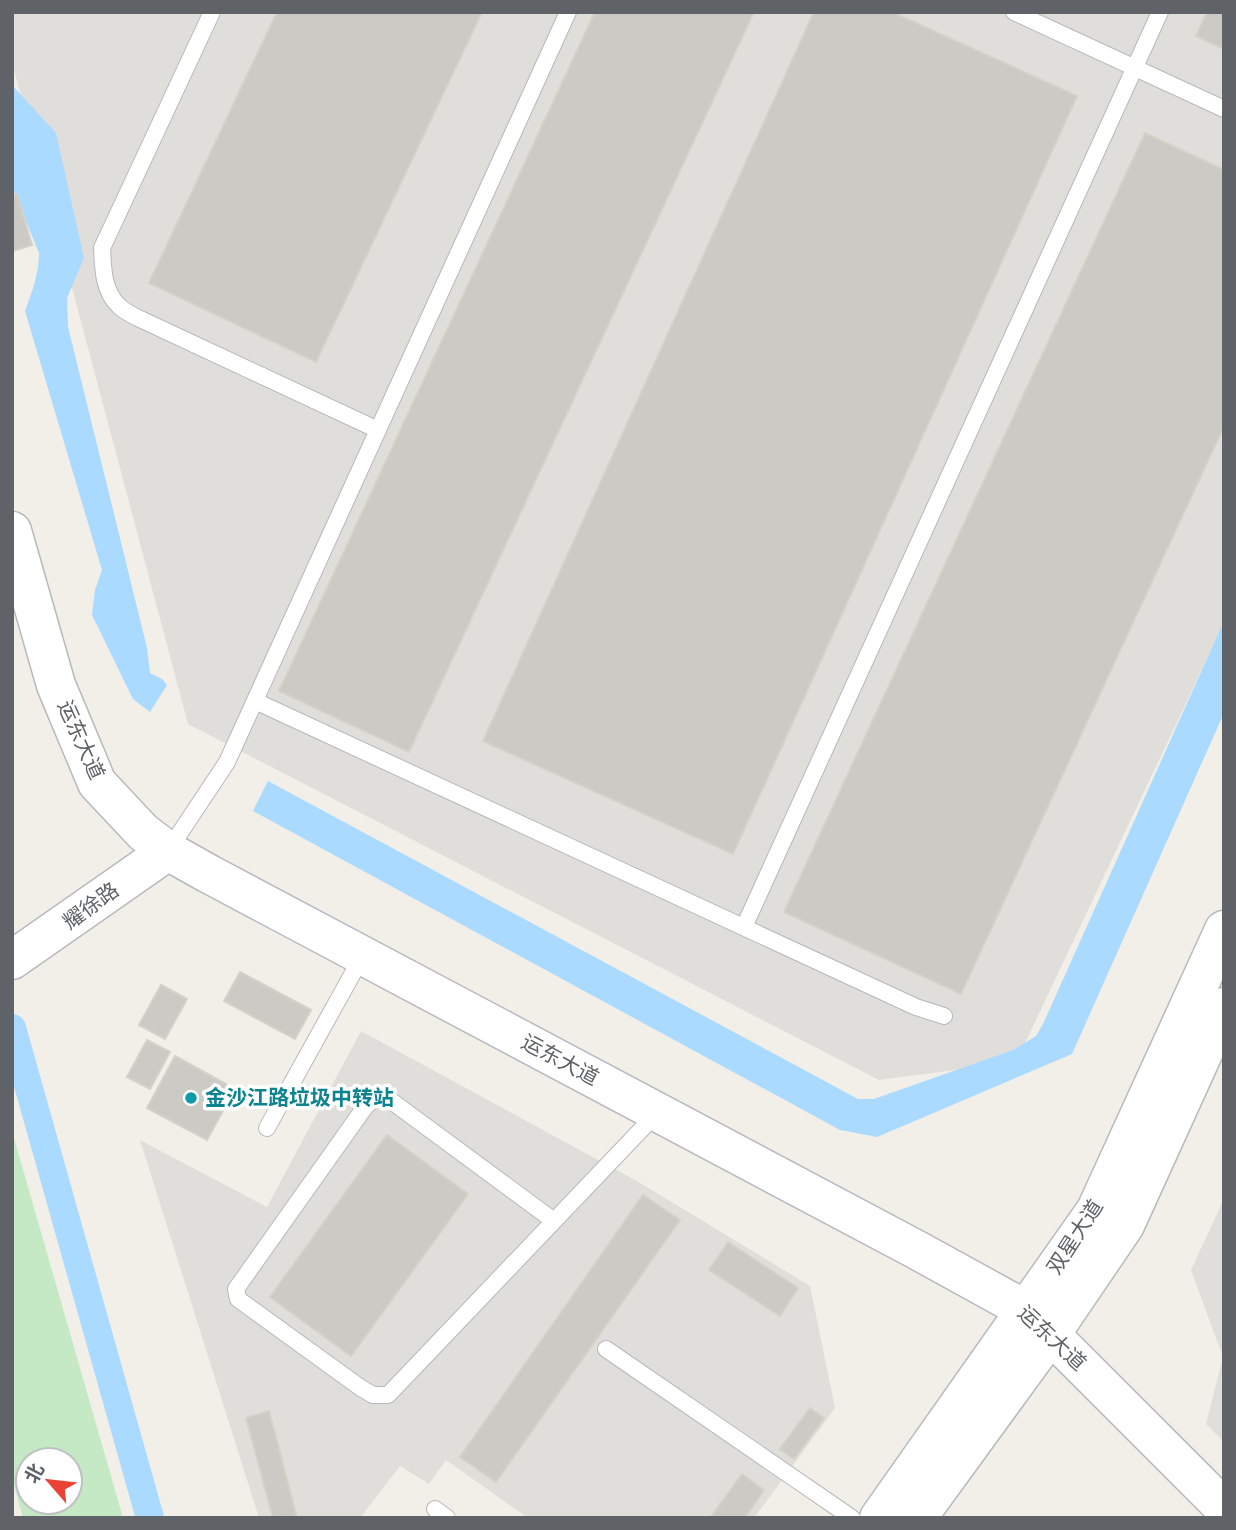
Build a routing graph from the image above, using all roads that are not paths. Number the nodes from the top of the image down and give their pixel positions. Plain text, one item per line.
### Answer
1 (212, 12) edge
2 (568, 12) edge
3 (1014, 12) edge
4 (1160, 12) edge
5 (1134, 67) junction
6 (1224, 108) edge
7 (379, 430) junction
8 (12, 531) edge
9 (255, 701) junction
10 (168, 851) junction
11 (744, 927) junction
12 (1224, 930) edge
13 (363, 955) junction
14 (12, 960) edge
15 (1224, 1007) edge
16 (944, 1016) dead end
17 (658, 1112) junction
18 (267, 1128) dead end
19 (554, 1221) junction
20 (1038, 1322) junction
21 (606, 1349) dead end
22 (1224, 1508) edge
23 (852, 1518) edge
24 (879, 1518) edge
25 (917, 1518) edge

1 - 7 lane
2 - 7 lane
3 - 5 lane
4 - 5 lane
5 - 6 lane
5 - 11 lane
7 - 9 lane
8 - 10 street, 运东大道
9 - 10 lane
9 - 11 lane
10 - 13 street, 运东大道
10 - 14 street, 耀徐路
11 - 16 lane
12 - 20 street, 双星大道
13 - 17 street, 运东大道
13 - 18 lane
15 - 20 street, 双星大道
17 - 19 lane
17 - 20 street, 运东大道
19 - 19 lane
20 - 22 street, 运东大道
20 - 24 street, 双星大道
20 - 25 street, 双星大道
21 - 23 lane

